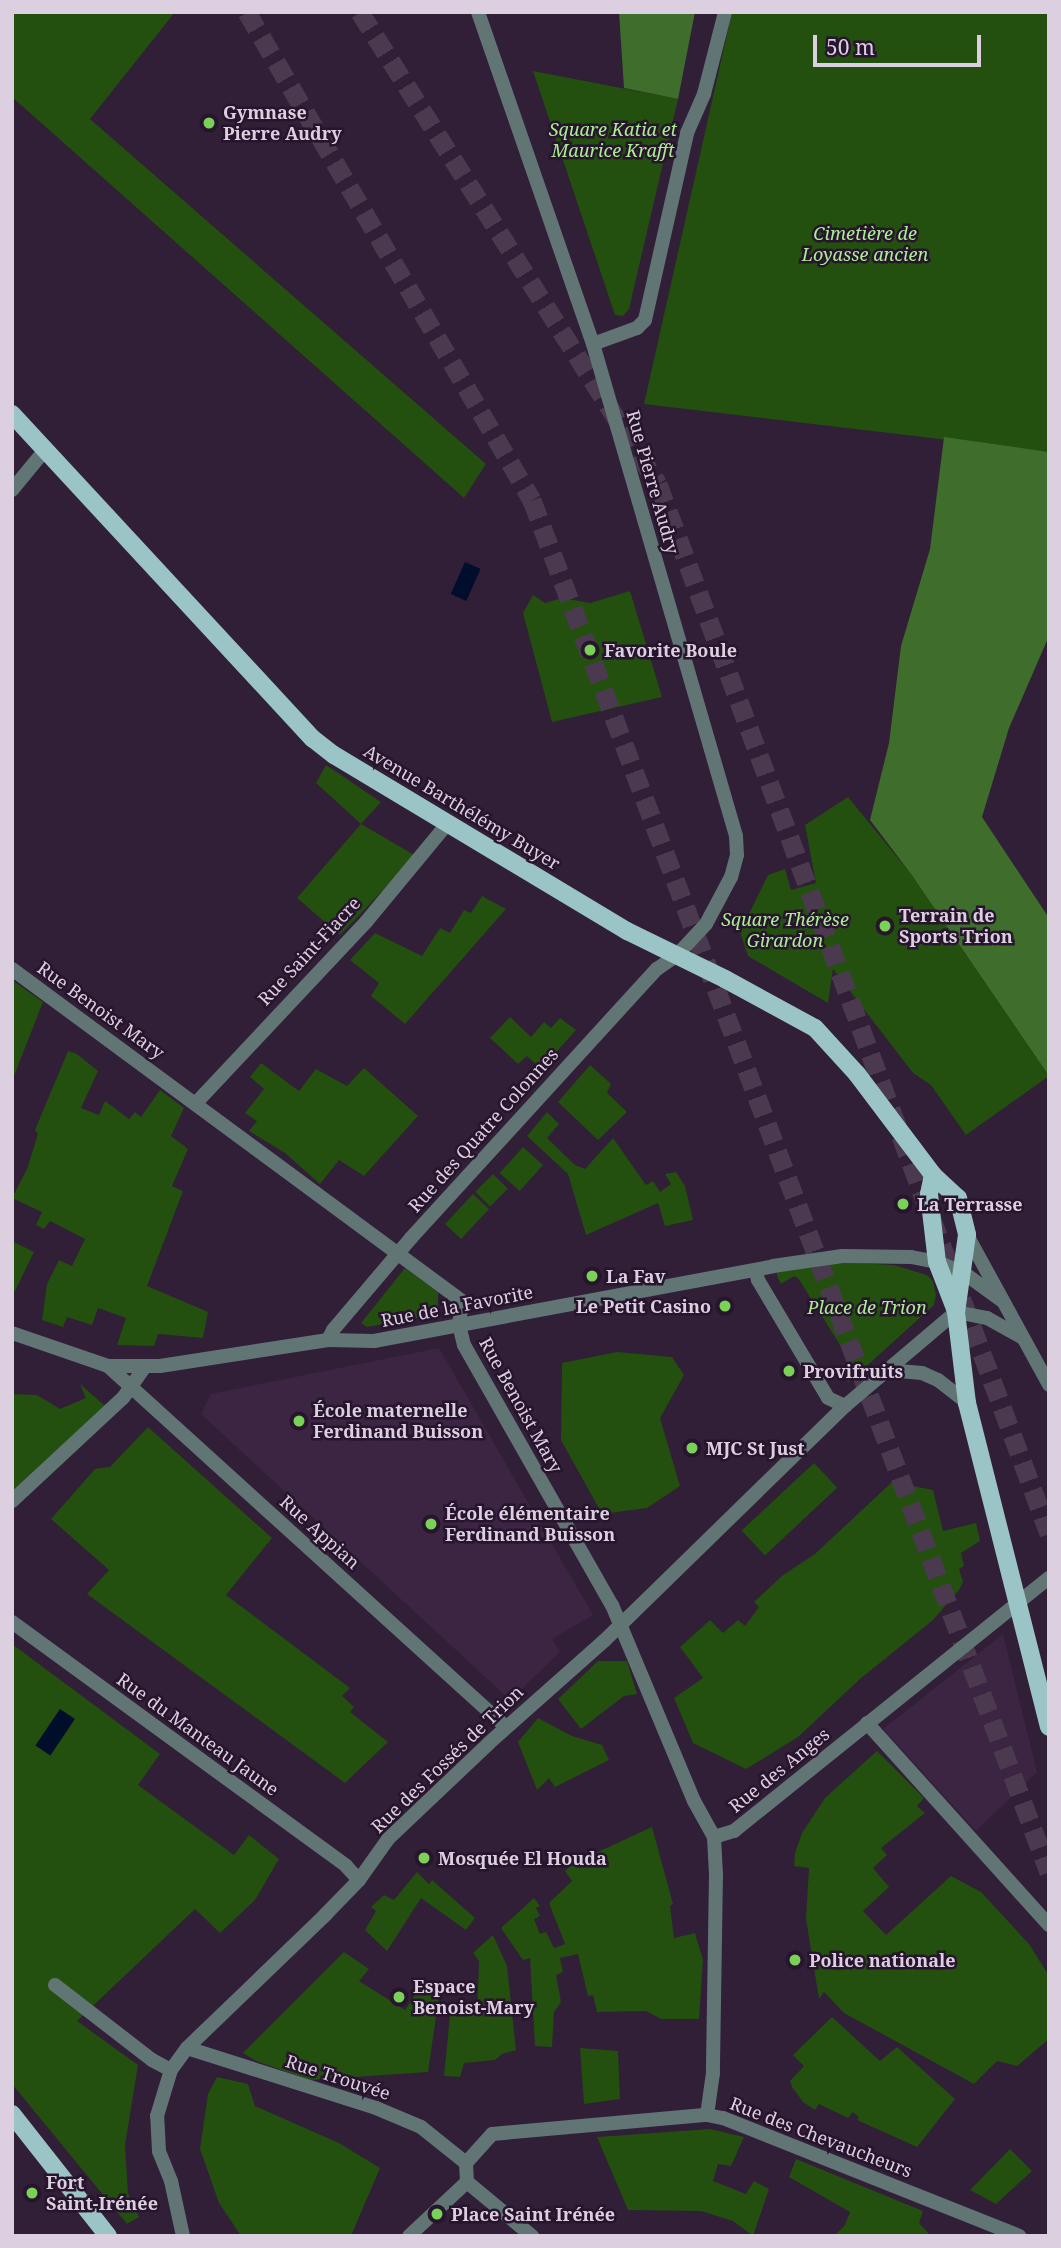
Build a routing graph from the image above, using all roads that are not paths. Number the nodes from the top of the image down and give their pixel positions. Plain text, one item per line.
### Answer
1 (478, 12) edge
2 (725, 12) edge
3 (593, 344) junction
4 (12, 414) edge
5 (46, 450) junction
6 (12, 490) edge
7 (447, 823) junction
8 (677, 955) junction
9 (12, 969) edge
10 (196, 1103) junction
11 (933, 1175) junction
12 (967, 1235) junction
13 (398, 1253) junction
14 (937, 1262) junction
15 (755, 1270) junction
16 (964, 1273) junction
17 (1001, 1300) junction
18 (956, 1312) junction
19 (459, 1325) junction
20 (12, 1332) edge
21 (1021, 1337) junction
22 (328, 1340) junction
23 (108, 1366) junction
24 (145, 1366) junction
25 (888, 1370) junction
26 (132, 1385) junction
27 (1049, 1385) edge
28 (967, 1403) junction
29 (845, 1406) junction
30 (12, 1501) edge
31 (1049, 1578) edge
32 (1017, 1604) junction
33 (12, 1622) edge
34 (622, 1624) junction
35 (867, 1723) junction
36 (506, 1727) junction
37 (1049, 1727) edge
38 (714, 1838) junction
39 (359, 1880) junction
40 (1049, 1925) edge
41 (55, 1985) dead end
42 (187, 2049) junction
43 (171, 2070) junction
44 (12, 2113) edge
45 (707, 2115) junction
46 (466, 2163) junction
47 (467, 2182) junction
48 (74, 2190) junction
49 (108, 2236) edge
50 (118, 2236) edge
51 (183, 2236) edge
52 (409, 2236) edge
53 (532, 2236) edge
54 (1019, 2236) edge

1 - 3 street, Rue Pierre Audry
2 - 3 street
3 - 8 street, Rue Pierre Audry
4 - 5 main road, Avenue Barthélémy Buyer
5 - 6 street
5 - 7 main road, Avenue Barthélémy Buyer
7 - 8 main road, Avenue Barthélémy Buyer
7 - 10 street, Rue Saint-Fiacre
8 - 11 main road, Avenue Barthélémy Buyer
8 - 13 street, Rue des Quatre Colonnes
9 - 10 street, Rue Benoist Mary
10 - 13 street, Rue Benoist Mary
11 - 12 main road
11 - 14 main road
12 - 16 main road
12 - 17 street
13 - 19 street, Rue Benoist Mary
13 - 22 street, Rue des Quatre Colonnes
14 - 15 street, Rue de la Favorite
14 - 16 street
14 - 18 main road
15 - 19 street, Rue de la Favorite
15 - 29 street
16 - 17 street
16 - 18 main road
17 - 21 street
18 - 21 street
18 - 25 street
18 - 28 main road
19 - 22 street, Rue de la Favorite
19 - 34 street, Rue Benoist Mary
20 - 23 street, Rue de la Favorite
21 - 27 street
22 - 24 street, Rue de la Favorite
23 - 24 street, Rue de la Favorite
23 - 26 street, Rue Appian
24 - 26 street
25 - 28 street
25 - 29 street, Rue des Fossés de Trion
26 - 30 street
26 - 36 street, Rue Appian
28 - 32 main road
29 - 34 street, Rue des Fossés de Trion
31 - 32 street, Rue des Anges
32 - 35 street, Rue des Anges
32 - 37 main road
33 - 39 street, Rue du Manteau Jaune
34 - 36 street, Rue des Fossés de Trion
34 - 38 street, Rue Benoist Mary
35 - 38 street, Rue des Anges
35 - 40 street
36 - 39 street, Rue des Fossés de Trion
38 - 45 street
39 - 42 street, Rue des Fossés de Trion
41 - 43 street
42 - 43 street, Rue des Fossés de Trion
42 - 46 street, Rue Trouvée
43 - 51 street, Rue des Fossés de Trion
44 - 48 main road
45 - 46 street, Rue des Chevaucheurs
45 - 54 street, Rue des Chevaucheurs
46 - 47 street
47 - 52 street
47 - 53 street
48 - 49 main road
48 - 50 main road

